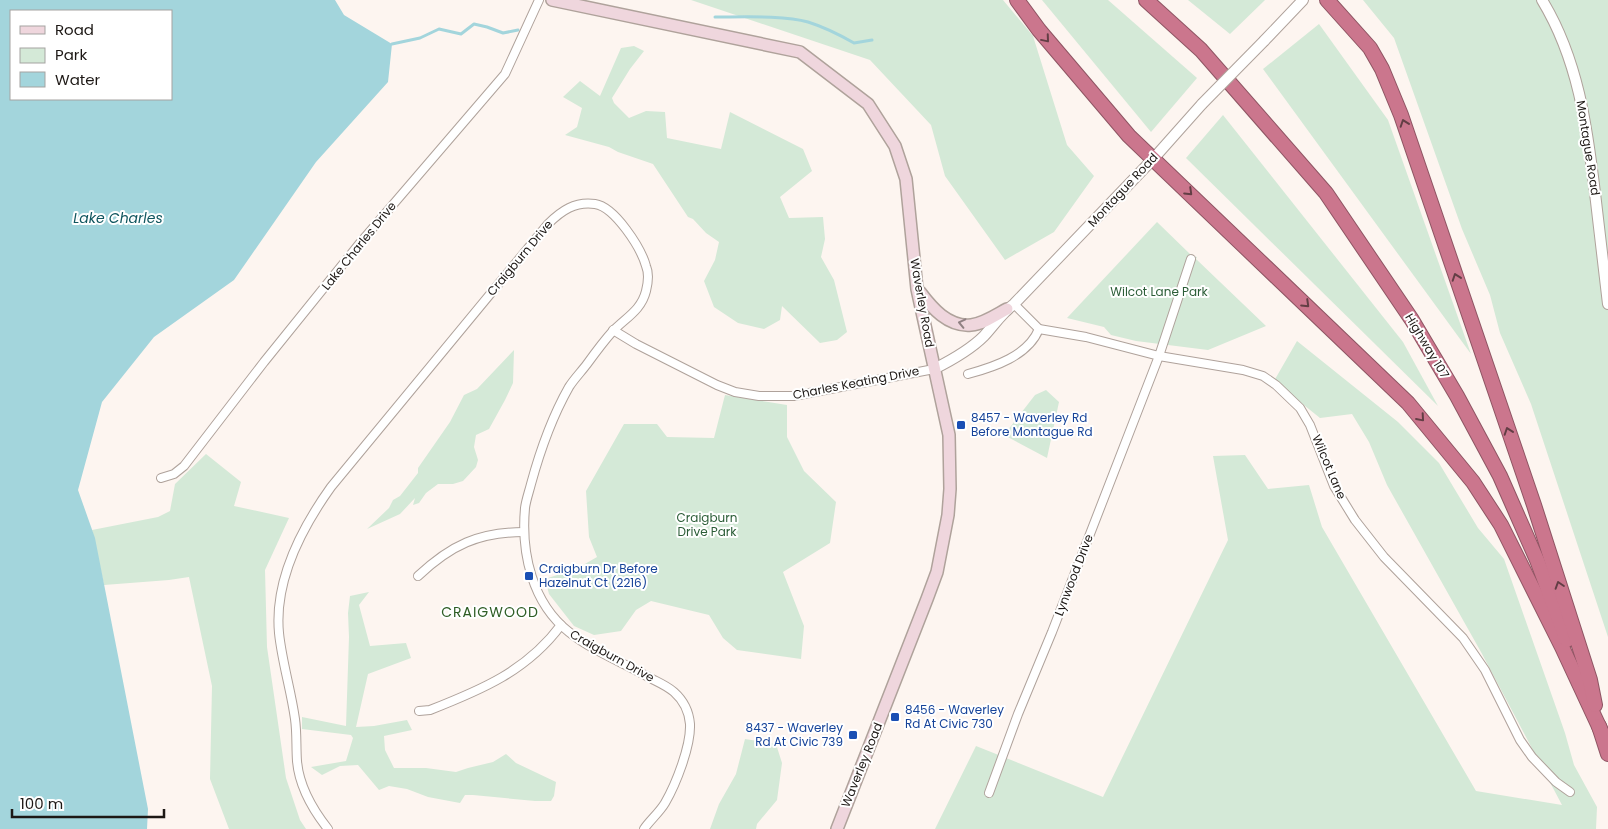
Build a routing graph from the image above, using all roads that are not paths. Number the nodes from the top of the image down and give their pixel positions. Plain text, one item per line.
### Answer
1 (539, 0) edge
2 (552, 0) edge
3 (1017, 0) edge
4 (1146, 0) edge
5 (1303, 0) edge
6 (1327, 0) edge
7 (1542, 0) edge
8 (1154, 158) junction
9 (1190, 259) dead end
10 (917, 288) junction
11 (1608, 304) edge
12 (1010, 307) junction
13 (1039, 329) junction
14 (613, 330) junction
15 (1159, 356) junction
16 (934, 369) junction
17 (968, 374) dead end
18 (161, 478) dead end
19 (524, 532) junction
20 (418, 576) dead end
21 (561, 625) junction
22 (419, 711) dead end
23 (1602, 733) junction
24 (1608, 754) edge
25 (1570, 792) dead end
26 (989, 794) dead end
27 (328, 829) edge
28 (644, 829) edge
29 (836, 829) edge

1 - 18 street, Lake Charles Drive
2 - 10 main road, Waverley Road
3 -> 8 highway
4 - 23 highway, Highway 107
5 - 8 street, Montague Road, bridge
23 -> 6 highway
7 - 11 street, Montague Road
8 - 12 street, Montague Road
8 -> 23 highway
9 - 15 street, Lynwood Drive
12 -> 10 main road
10 - 16 main road, Waverley Road
12 - 13 street
12 - 16 street, Montague Road
13 - 15 street, Wilcot Lane
13 - 17 street
14 - 16 street, Charles Keating Drive
14 - 19 street, Craigburn Drive
14 - 27 street, Craigburn Drive
15 - 25 street, Wilcot Lane
15 - 26 street, Lynwood Drive
16 - 29 main road, Waverley Road
19 - 20 street
19 - 21 street, Craigburn Drive
21 - 22 street
21 - 28 street, Craigburn Drive
23 - 24 highway, Highway 107

